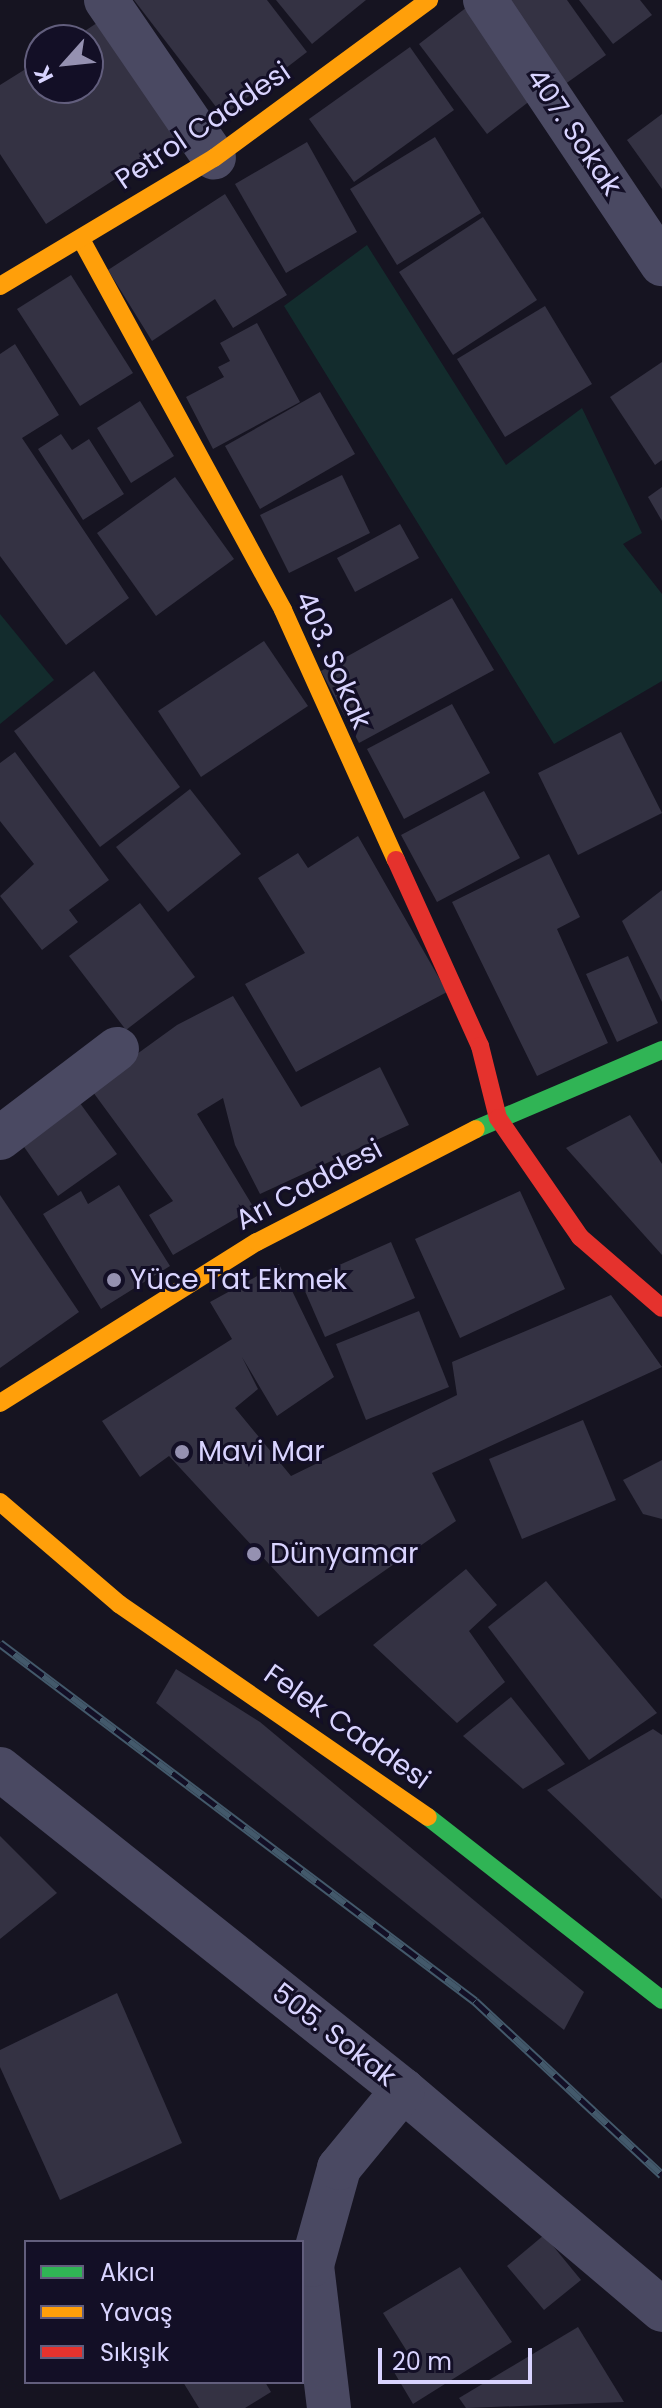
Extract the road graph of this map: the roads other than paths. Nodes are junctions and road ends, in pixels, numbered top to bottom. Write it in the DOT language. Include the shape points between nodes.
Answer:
graph roads {
  1 [pos="106,0"];
  2 [pos="429,0"];
  3 [pos="485,0"];
  4 [pos="214,158"];
  5 [pos="82,241"];
  6 [pos="662,264"];
  7 [pos="0,286"];
  8 [pos="117,1049"];
  9 [pos="662,1050"];
  10 [pos="498,1118"];
  11 [pos="0,1138"];
  12 [pos="662,1308"];
  13 [pos="0,1403"];
  14 [pos="0,1502"];
  15 [pos="0,1769"];
  16 [pos="662,2000"];
  17 [pos="403,2090"];
  18 [pos="662,2310"];
  19 [pos="324,2393"];
  1 -- 4 [label="street"];
  2 -- 4 [label="street, Petrol Caddesi"];
  3 -- 6 [label="street, 407. Sokak"];
  4 -- 5 [label="street, Petrol Caddesi"];
  5 -- 7 [label="street, Petrol Caddesi"];
  5 -- 10 [label="street, 403. Sokak" via="283,610 480,1046"];
  8 -- 11 [label="street"];
  9 -- 10 [label="street, Arı Caddesi"];
  10 -- 12 [label="street" via="580,1237"];
  10 -- 13 [label="street, Arı Caddesi" via="257,1242"];
  14 -- 16 [label="street, Felek Caddesi" via="119,1604 411,1804"];
  15 -- 17 [label="street, 505. Sokak"];
  17 -- 18 [label="street, 505. Sokak"];
  17 -- 19 [label="street" via="339,2168 312,2265"];
}
